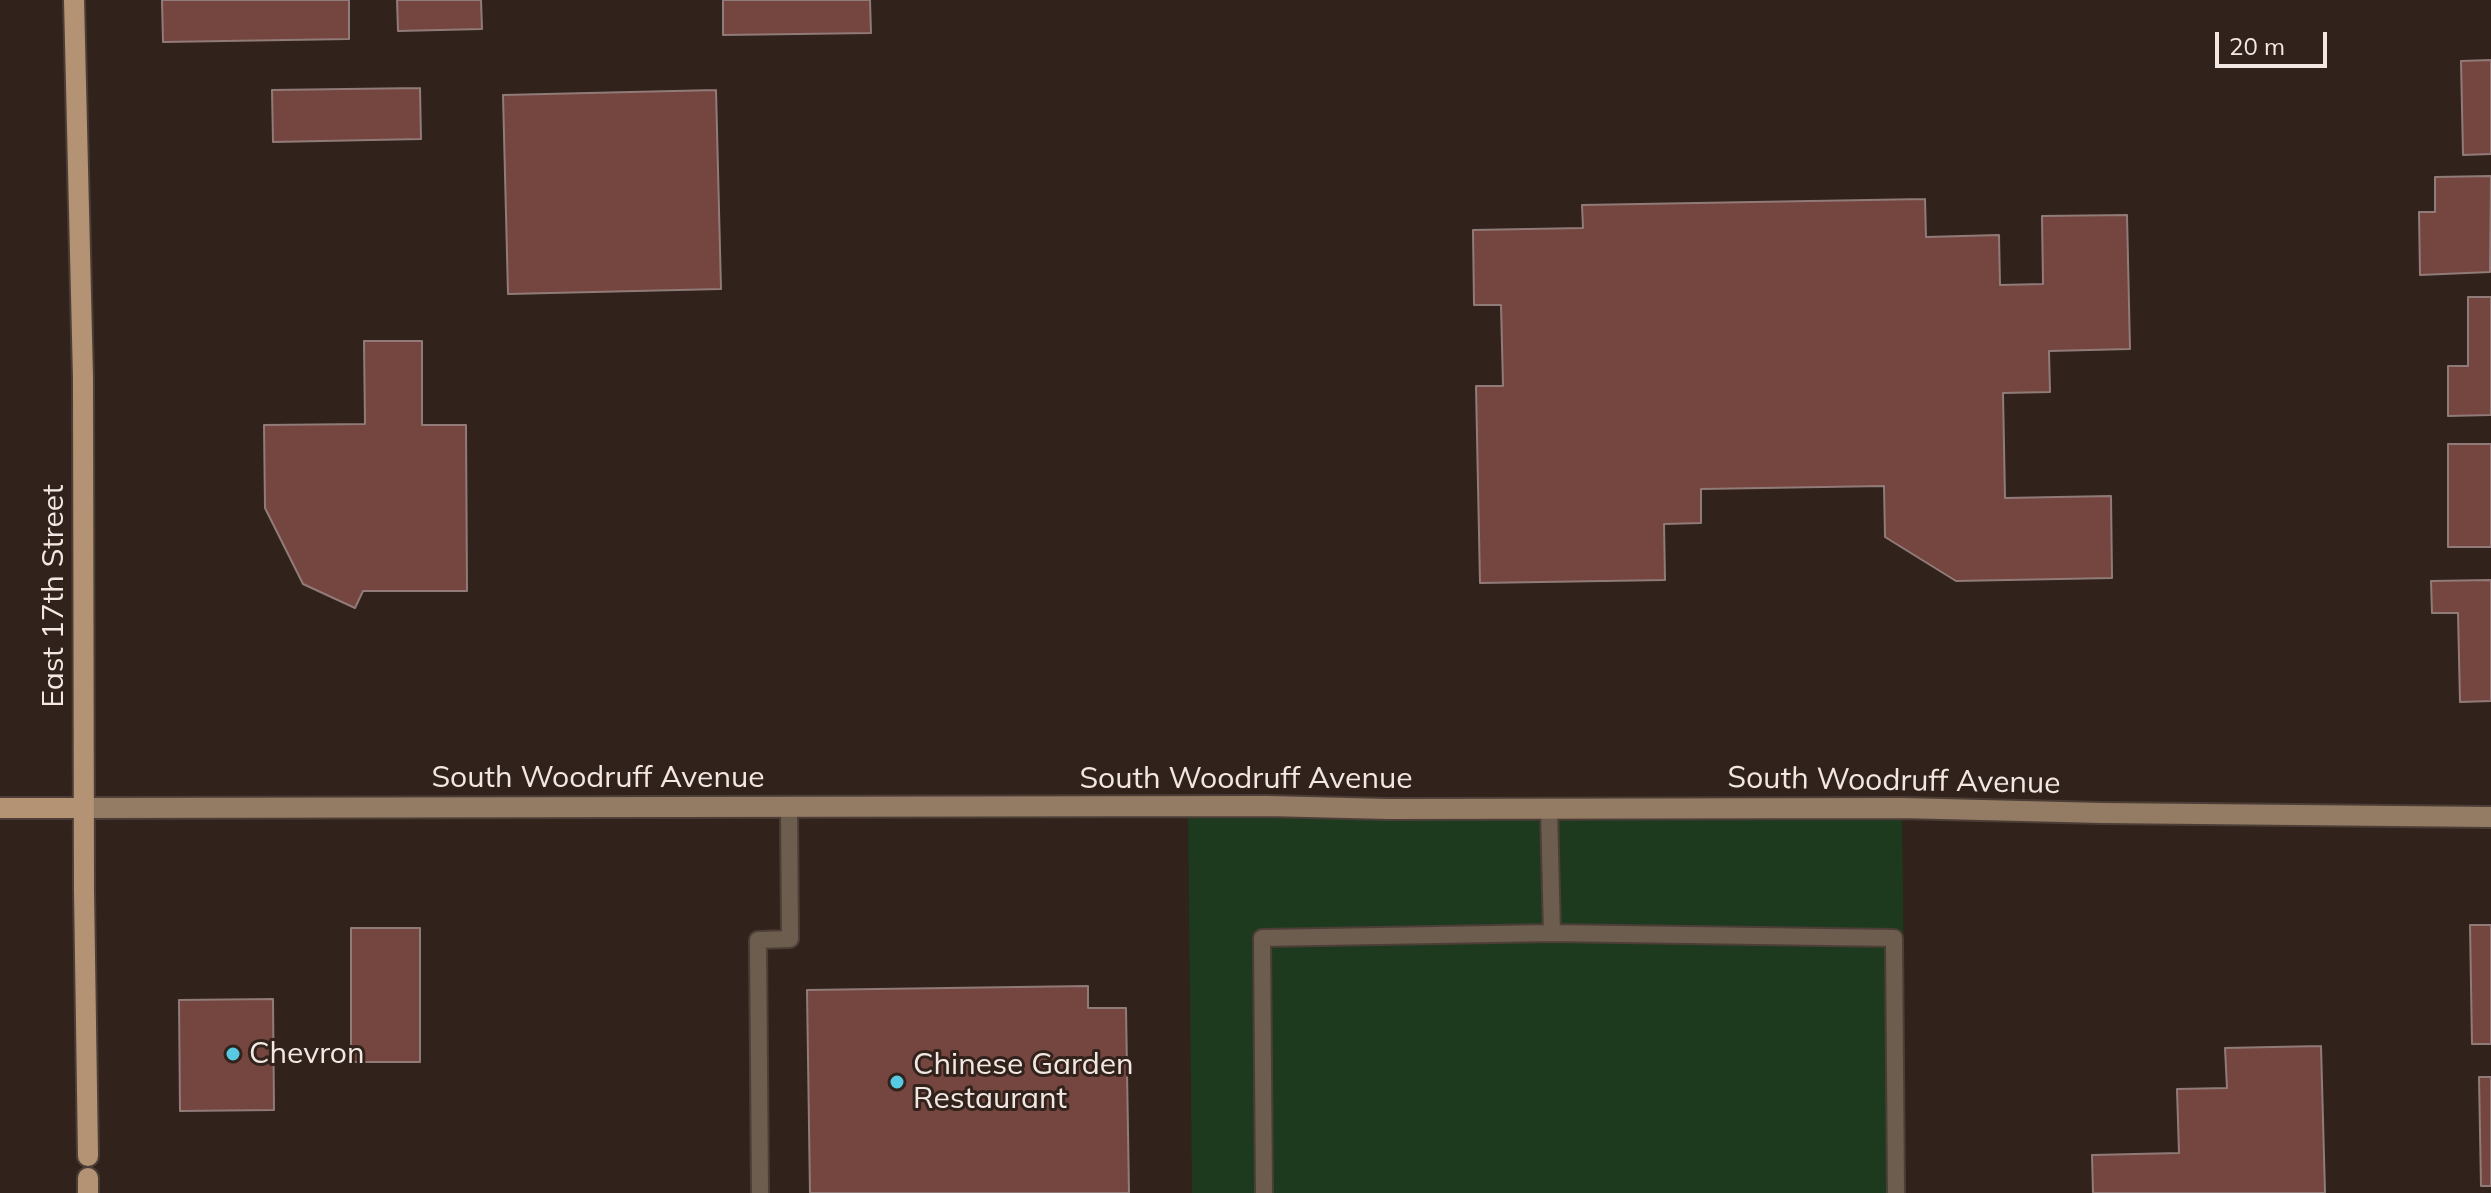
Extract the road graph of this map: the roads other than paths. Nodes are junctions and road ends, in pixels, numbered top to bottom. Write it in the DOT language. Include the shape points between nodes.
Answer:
graph roads {
  1 [pos="74,0"];
  2 [pos="0,808"];
  3 [pos="83,808"];
  4 [pos="789,808"];
  5 [pos="1549,809"];
  6 [pos="2491,817"];
  7 [pos="1552,933"];
  8 [pos="88,1185"];
  9 [pos="760,1193"];
  10 [pos="1264,1193"];
  11 [pos="1896,1193"];
  1 -- 3 [label="main road, East 17th Street" via="83,378"];
  2 -- 3 [label="main road, South Woodruff Avenue"];
  3 -- 4 [label="main road, South Woodruff Avenue"];
  3 -- 8 [label="main road, East 17th Street"];
  4 -- 5 [label="main road, South Woodruff Avenue"];
  4 -- 9 [label="lane" via="790,939 758,940"];
  5 -- 6 [label="main road, South Woodruff Avenue"];
  5 -- 7 [label="lane"];
  7 -- 10 [label="lane" via="1262,938"];
  7 -- 11 [label="lane" via="1894,938"];
}
